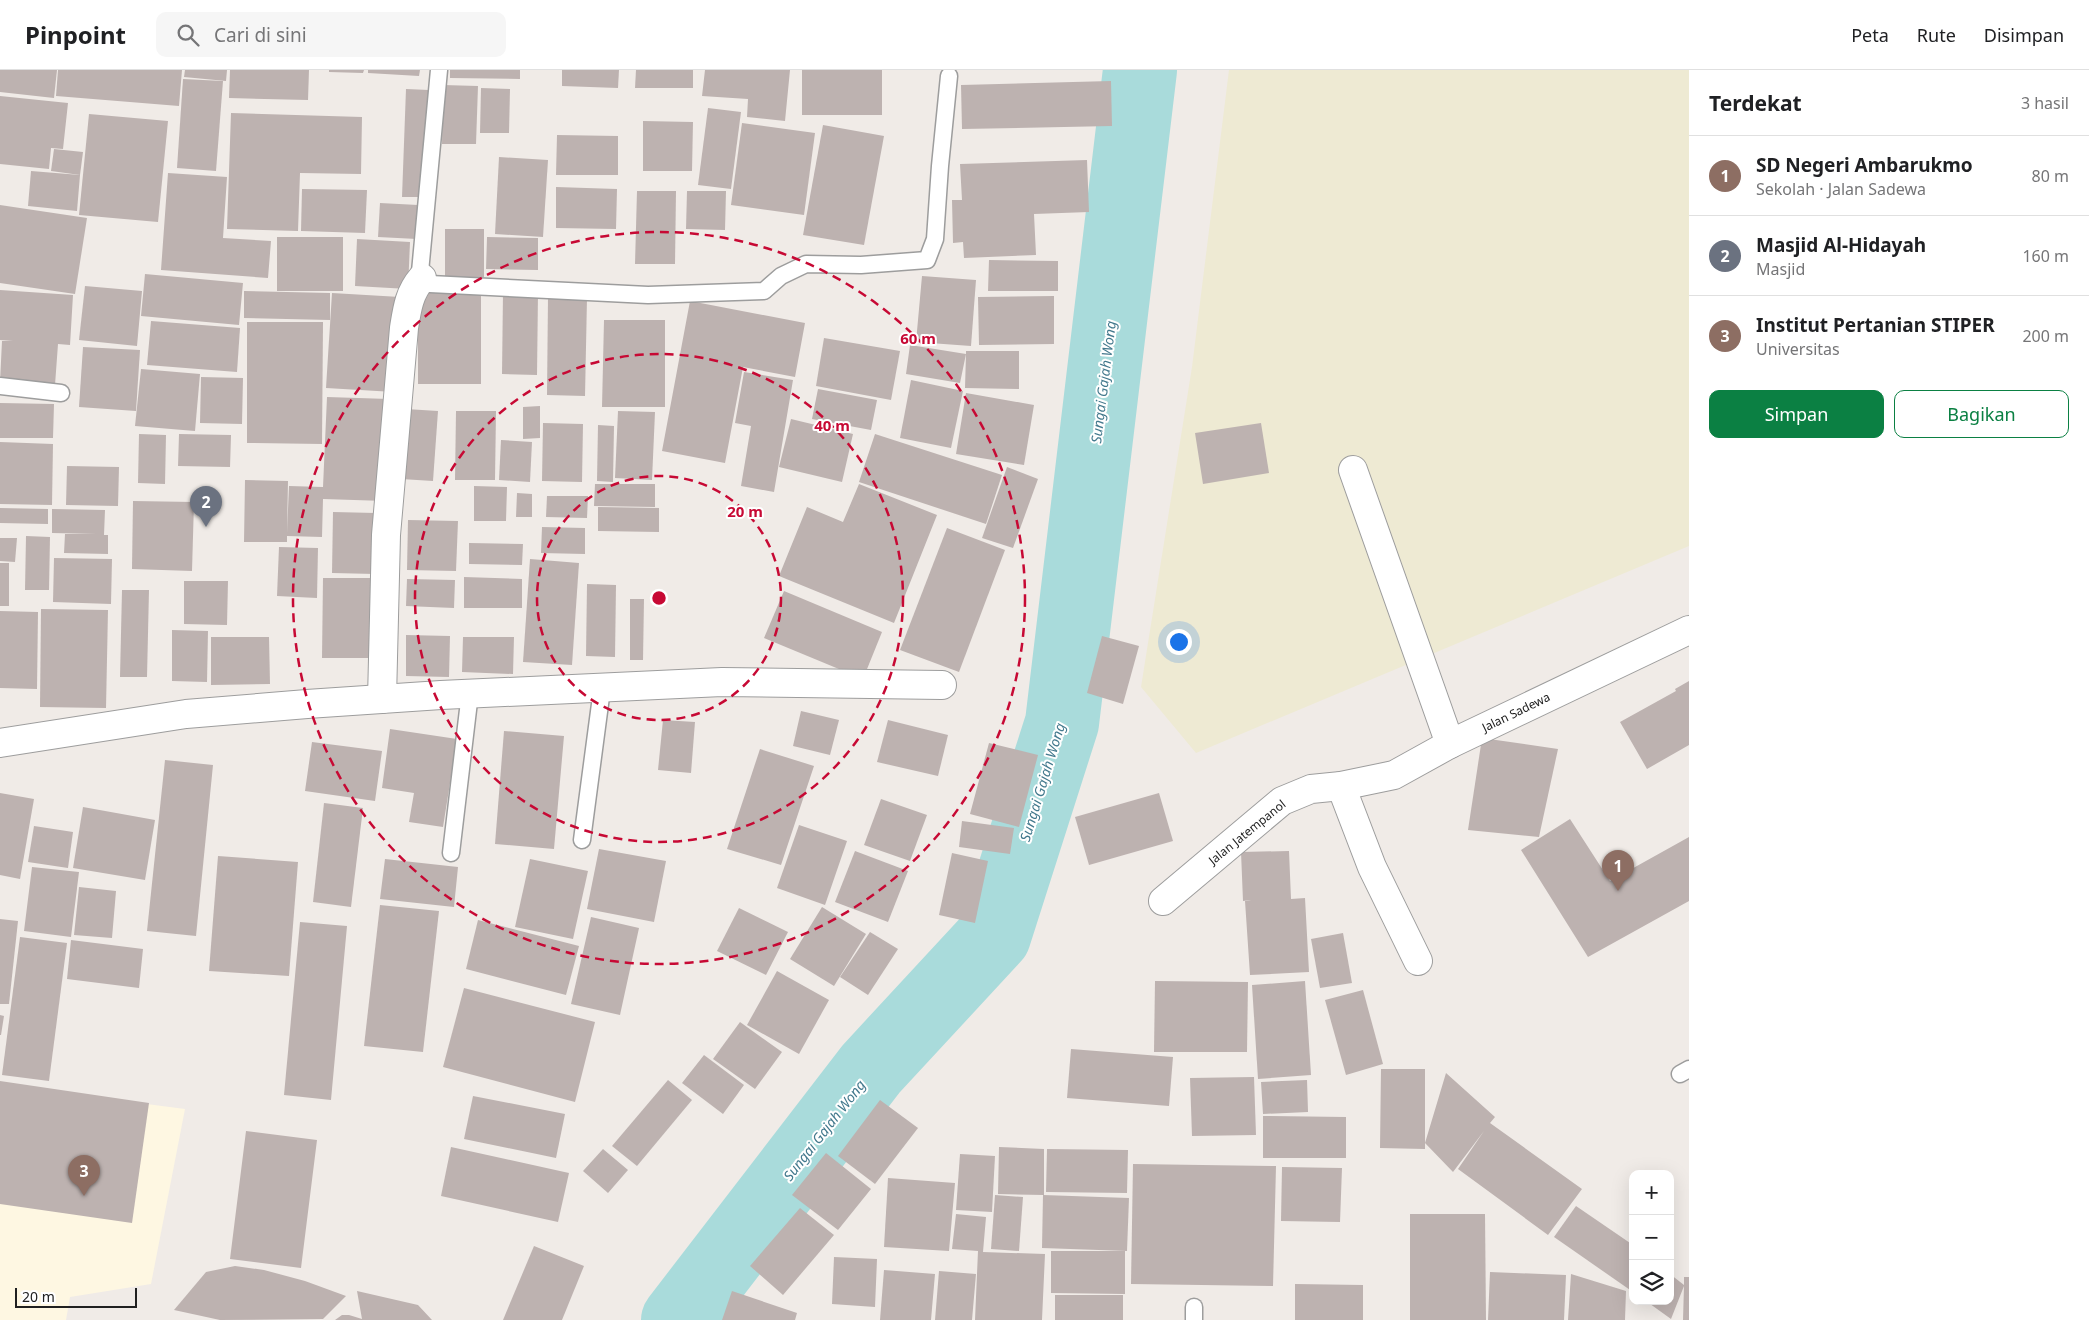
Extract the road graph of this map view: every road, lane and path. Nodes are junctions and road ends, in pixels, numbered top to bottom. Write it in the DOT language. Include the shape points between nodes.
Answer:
graph roads {
  1 [pos="439,70"];
  2 [pos="950,76"];
  3 [pos="422,278"];
  4 [pos="0,386"];
  5 [pos="60,393"];
  6 [pos="1353,470"];
  7 [pos="1689,630"];
  8 [pos="942,685"];
  9 [pos="602,689"];
  10 [pos="470,693"];
  11 [pos="382,699"];
  12 [pos="0,743"];
  13 [pos="1450,744"];
  14 [pos="1341,786"];
  15 [pos="582,840"];
  16 [pos="451,853"];
  17 [pos="1164,900"];
  18 [pos="1418,961"];
  1 -- 3 [label="lane"];
  2 -- 3 [label="lane" via="935,239 927,260 861,265 806,264 780,276 764,291 648,295 430,284"];
  3 -- 11 [label="street" via="409,299 404,328 386,535"];
  4 -- 5 [label="lane"];
  6 -- 13 [label="street"];
  7 -- 13 [label="street, Jalan Sadewa"];
  8 -- 9 [label="street" via="722,682"];
  9 -- 10 [label="street"];
  9 -- 15 [label="lane"];
  10 -- 11 [label="street"];
  10 -- 16 [label="lane"];
  11 -- 12 [label="street" via="186,714"];
  13 -- 14 [label="street, Jalan Sadewa" via="1394,775"];
  14 -- 17 [label="street, Jalan Jatempanol" via="1312,788 1282,801"];
  14 -- 18 [label="street" via="1372,868"];
}
